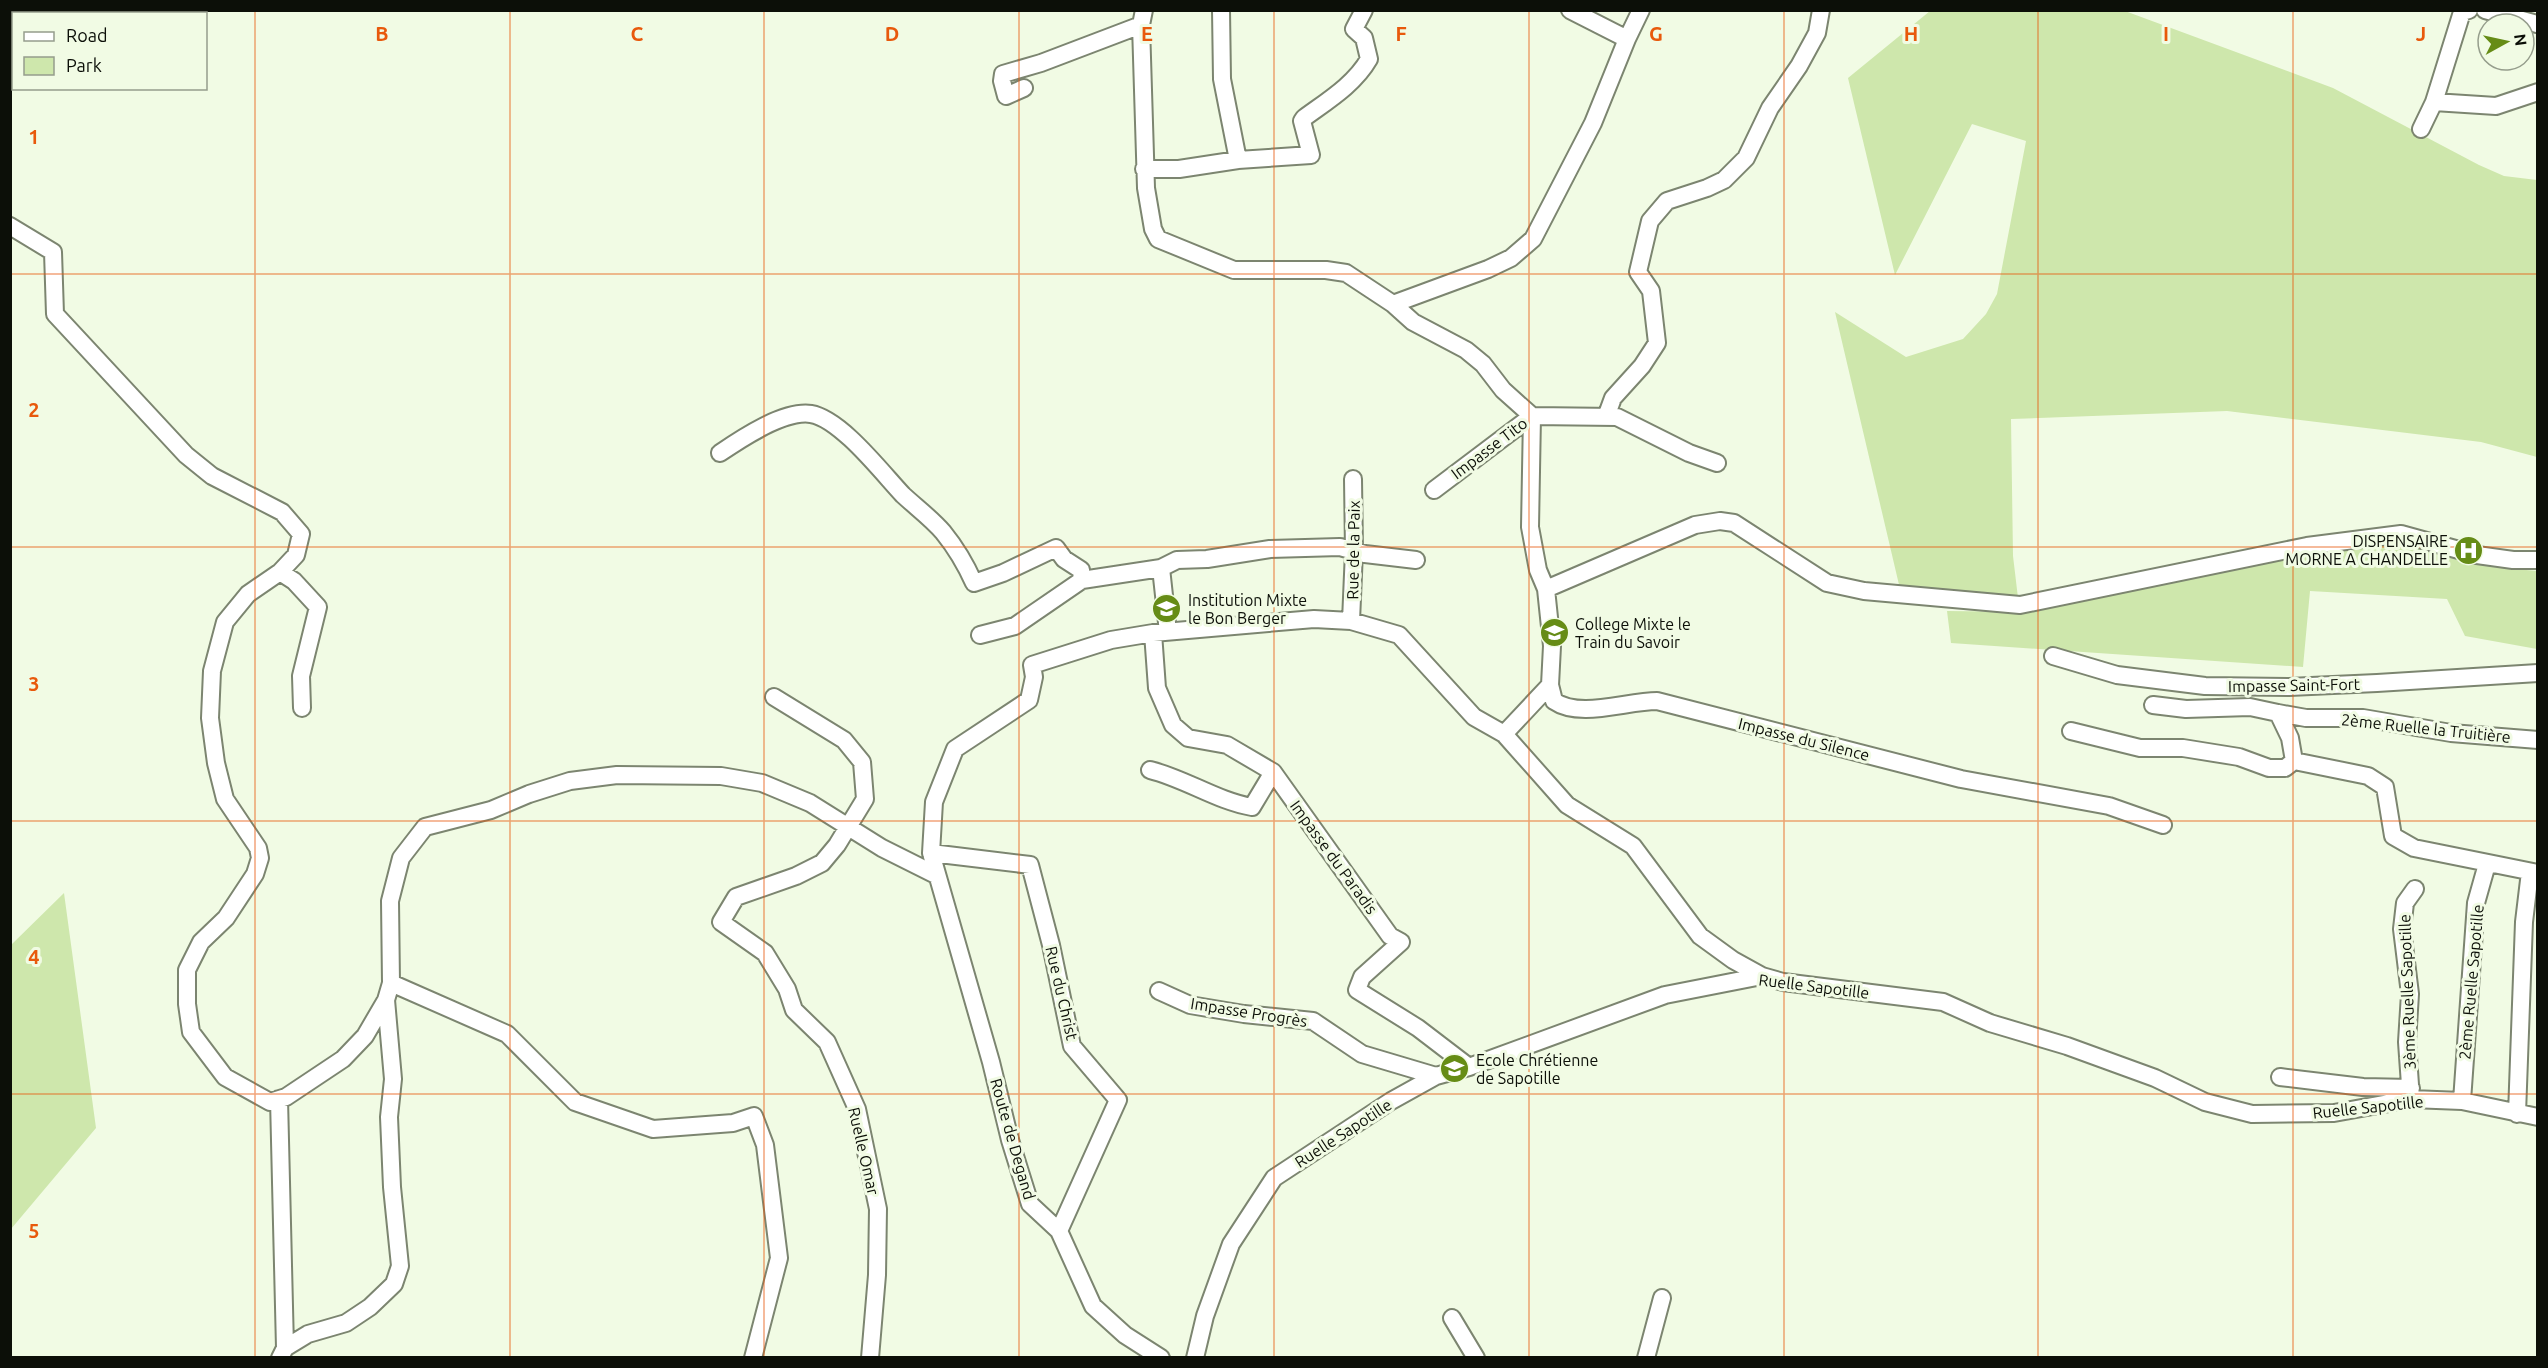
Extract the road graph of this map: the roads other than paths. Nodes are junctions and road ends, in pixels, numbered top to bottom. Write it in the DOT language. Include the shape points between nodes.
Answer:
graph roads {
  1 [pos="1221,10"];
  2 [pos="1364,10"];
  3 [pos="1570,10"];
  4 [pos="1641,10"];
  5 [pos="1821,10"];
  6 [pos="2469,10"];
  7 [pos="2486,10"];
  8 [pos="1143,18"];
  9 [pos="2537,24"];
  10 [pos="1626,39"];
  11 [pos="1024,88"];
  12 [pos="2538,92"];
  13 [pos="2434,102"];
  14 [pos="2421,129"];
  15 [pos="1238,160"];
  16 [pos="1144,170"];
  17 [pos="10,226"];
  18 [pos="1393,304"];
  19 [pos="1532,416"];
  20 [pos="1606,417"];
  21 [pos="720,453"];
  22 [pos="1717,463"];
  23 [pos="1353,479"];
  24 [pos="1434,490"];
  25 [pos="1354,551"];
  26 [pos="1416,560"];
  27 [pos="2538,560"];
  28 [pos="1161,568"];
  29 [pos="280,572"];
  30 [pos="1082,580"];
  31 [pos="1546,590"];
  32 [pos="1351,621"];
  33 [pos="1160,632"];
  34 [pos="980,634"];
  35 [pos="2053,656"];
  36 [pos="2538,673"];
  37 [pos="1550,685"];
  38 [pos="774,697"];
  39 [pos="2153,705"];
  40 [pos="302,708"];
  41 [pos="2278,713"];
  42 [pos="2071,731"];
  43 [pos="1504,734"];
  44 [pos="2538,740"];
  45 [pos="2294,761"];
  46 [pos="1150,770"];
  47 [pos="1273,772"];
  48 [pos="2163,825"];
  49 [pos="849,827"];
  50 [pos="931,853"];
  51 [pos="2487,864"];
  52 [pos="2534,872"];
  53 [pos="936,875"];
  54 [pos="2415,889"];
  55 [pos="1762,976"];
  56 [pos="391,983"];
  57 [pos="1159,991"];
  58 [pos="386,1000"];
  59 [pos="1469,1067"];
  60 [pos="1436,1076"];
  61 [pos="2280,1077"];
  62 [pos="2411,1093"];
  63 [pos="279,1099"];
  64 [pos="2462,1101"];
  65 [pos="2517,1114"];
  66 [pos="2538,1117"];
  67 [pos="1059,1231"];
  68 [pos="1662,1298"];
  69 [pos="1452,1318"];
  70 [pos="283,1353"];
  71 [pos="753,1358"];
  72 [pos="870,1358"];
  73 [pos="1161,1358"];
  74 [pos="1195,1358"];
  75 [pos="1476,1358"];
  76 [pos="1646,1358"];
  1 -- 15 [label="street" via="1222,79"];
  2 -- 15 [label="street" via="1354,28 1364,38 1369,59 1338,94 1302,121 1311,155"];
  3 -- 10 [label="street"];
  4 -- 10 [label="street"];
  5 -- 20 [label="street" via="1817,33 1770,108 1746,158 1724,180 1667,201 1650,221 1638,272 1651,291 1657,343 1612,398"];
  6 -- 13 [label="street" via="2462,12"];
  7 -- 9 [label="street"];
  8 -- 11 [label="street" via="1041,63 1003,74 1006,96"];
  8 -- 16 [label="street"];
  10 -- 18 [label="street" via="1593,123 1533,239 1511,258"];
  12 -- 13 [label="street" via="2496,106"];
  13 -- 14 [label="street"];
  15 -- 16 [label="street"];
  16 -- 18 [label="street" via="1153,229 1166,244 1234,270 1337,270"];
  17 -- 29 [label="street" via="53,252 55,314 147,414 212,476 282,512 301,534 296,555"];
  18 -- 19 [label="street" via="1413,322 1466,350"];
  19 -- 20 [label="street, Impasse Tito"];
  19 -- 24 [label="street, Impasse Tito"];
  19 -- 31 [label="street" via="1530,527"];
  20 -- 22 [label="street, Impasse Tito" via="1617,417"];
  21 -- 30 [label="street" via="771,423 812,414 829,422 873,459 943,532 975,583 1056,548 1081,570"];
  23 -- 25 [label="street, Rue de la Paix"];
  25 -- 26 [label="street"];
  25 -- 28 [label="street" via="1340,547 1270,549 1177,560"];
  25 -- 32 [label="street, Rue de la Paix"];
  27 -- 31 [label="street" via="2477,555 2401,534 2307,546 2020,604 1863,591 1827,583 1734,523 1720,521 1695,525"];
  28 -- 30 [label="street"];
  28 -- 33 [label="street, Impasse du Paradis"];
  29 -- 40 [label="street" via="318,607 301,676"];
  29 -- 63 [label="street" via="248,594 225,622 212,671 210,718 225,799 258,848 260,858 255,874 226,918 201,942 187,970 191,1032 225,1077 270,1102"];
  30 -- 34 [label="street" via="1015,626"];
  31 -- 37 [label="street" via="1552,646"];
  32 -- 33 [label="street" via="1314,619"];
  32 -- 43 [label="street" via="1399,635 1474,717"];
  33 -- 47 [label="street, Impasse du Paradis" via="1157,688 1173,725 1188,738 1227,745"];
  33 -- 50 [label="street, Route de Degand" via="1111,640 1032,665 1034,677 1029,700 955,749 934,802"];
  35 -- 36 [label="street, Impasse Saint-Fort" via="2117,675 2205,686 2377,683"];
  37 -- 43 [label="street"];
  37 -- 48 [label="street, Impasse du Silence" via="1554,701 1564,708 1580,710 1657,701 1961,779 2109,806"];
  38 -- 49 [label="street" via="844,740 862,762 865,799"];
  39 -- 41 [label="street, 2ème Ruelle la Truitière" via="2186,709 2250,707"];
  41 -- 44 [label="street, 2ème Ruelle la Truitière" via="2306,718 2363,718 2451,733"];
  41 -- 45 [label="street" via="2290,738"];
  42 -- 45 [label="street" via="2140,748 2183,748 2239,757 2269,768 2285,768"];
  43 -- 55 [label="street" via="1567,805 1633,846 1700,936"];
  45 -- 51 [label="street" via="2368,776 2385,786 2393,836 2414,848"];
  46 -- 47 [label="street" via="1234,804 1252,807"];
  47 -- 59 [label="street, Impasse du Paradis" via="1390,936 1401,942 1362,977 1357,990 1418,1028"];
  49 -- 53 [label="street"];
  49 -- 56 [label="street" via="810,802 762,783 720,776 617,775 570,781 491,810 424,827 401,858 390,901"];
  49 -- 72 [label="street, Ruelle Omar" via="822,863 736,897 721,922 765,953 787,988 794,1010 827,1042 857,1109 878,1209"];
  50 -- 53 [label="street, Route de Degand"];
  50 -- 67 [label="street, Rue du Christ" via="1030,865 1072,1046 1118,1100"];
  51 -- 52 [label="street"];
  51 -- 64 [label="street, 2ème Ruelle Sapotille" via="2476,903"];
  52 -- 65 [label="street" via="2524,922"];
  53 -- 67 [label="street, Route de Degand" via="1030,1204"];
  54 -- 62 [label="street, 3ème Ruelle Sapotille" via="2405,903 2402,929 2410,994 2407,1042"];
  55 -- 59 [label="street, Ruelle Sapotille" via="1665,995"];
  55 -- 62 [label="street, Ruelle Sapotille" via="1943,1002 1990,1023 2155,1078 2205,1102 2252,1114 2334,1113"];
  56 -- 58 [label="street"];
  56 -- 71 [label="street" via="507,1034 575,1102 653,1129 733,1123 754,1116 765,1145 779,1258"];
  57 -- 60 [label="street, Impasse Progrès" via="1190,1005 1312,1021 1362,1054"];
  58 -- 63 [label="street" via="365,1036 343,1059"];
  58 -- 70 [label="street" via="393,1078 389,1117 392,1187 400,1266 394,1284 370,1307 346,1323 308,1335"];
  59 -- 60 [label="street, Ruelle Sapotille"];
  60 -- 74 [label="street, Ruelle Sapotille" via="1274,1178 1231,1244 1205,1316"];
  61 -- 62 [label="street"];
  62 -- 64 [label="street, Ruelle Sapotille"];
  63 -- 70 [label="street"];
  64 -- 65 [label="street, Ruelle Sapotille"];
  65 -- 66 [label="street, Ruelle Sapotille"];
  67 -- 73 [label="street, Route de Degand" via="1093,1306 1125,1335"];
  68 -- 76 [label="street"];
  69 -- 75 [label="street"];
}
